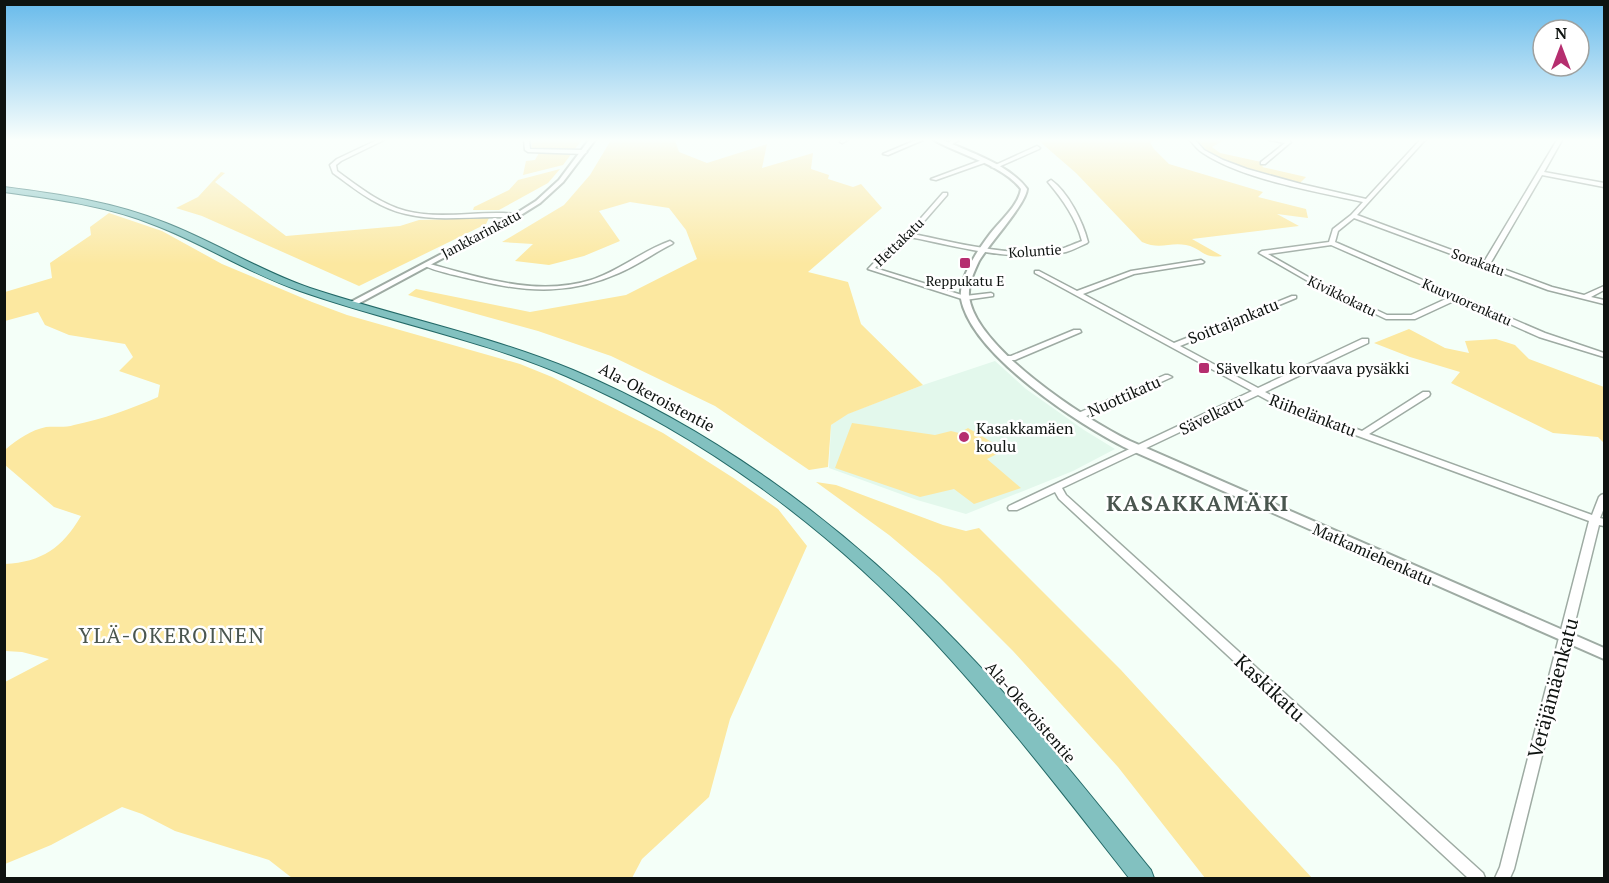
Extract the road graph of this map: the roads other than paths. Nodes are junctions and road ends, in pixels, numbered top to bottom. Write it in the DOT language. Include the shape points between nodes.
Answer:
graph roads {
  1 [pos="349,181"];
  2 [pos="561,181"];
  3 [pos="1018,181"];
  4 [pos="1288,181"];
  5 [pos="1385,181"];
  6 [pos="1536,181"];
  7 [pos="1586,181"];
  8 [pos="1050,182"];
  9 [pos="1605,185"];
  10 [pos="4,189"];
  11 [pos="945,195"];
  12 [pos="1367,201"];
  13 [pos="517,216"];
  14 [pos="1353,216"];
  15 [pos="909,235"];
  16 [pos="670,243"];
  17 [pos="1332,243"];
  18 [pos="985,250"];
  19 [pos="1201,262"];
  20 [pos="426,265"];
  21 [pos="1486,265"];
  22 [pos="1037,272"];
  23 [pos="1605,288"];
  24 [pos="1076,294"];
  25 [pos="991,295"];
  26 [pos="1294,297"];
  27 [pos="1456,297"];
  28 [pos="1585,297"];
  29 [pos="965,298"];
  30 [pos="1605,302"];
  31 [pos="351,304"];
  32 [pos="1077,332"];
  33 [pos="1365,340"];
  34 [pos="1173,346"];
  35 [pos="1605,355"];
  36 [pos="1004,358"];
  37 [pos="1168,377"];
  38 [pos="1257,392"];
  39 [pos="1426,394"];
  40 [pos="1079,416"];
  41 [pos="1364,434"];
  42 [pos="1139,450"];
  43 [pos="1060,493"];
  44 [pos="1605,497"];
  45 [pos="1013,508"];
  46 [pos="1600,521"];
  47 [pos="1566,637"];
  48 [pos="1605,654"];
  49 [pos="1143,879"];
  50 [pos="1478,879"];
  51 [pos="1502,879"];
  1 -- 13 [label="street" via="408,213"];
  2 -- 13 [label="street, Jankkarinkatu"];
  3 -- 18 [label="street" via="1024,193"];
  4 -- 12 [label="street"];
  5 -- 12 [label="street"];
  6 -- 21 [label="street"];
  7 -- 9 [label="street"];
  8 -- 18 [label="street, Koluntie" via="1061,194 1085,242 1036,253"];
  10 -- 31 [label="main road, Ala-Okeroistentie" via="77,200 136,215 272,277"];
  11 -- 15 [label="street, Hettakatu"];
  12 -- 14 [label="street"];
  13 -- 20 [label="street, Jankkarinkatu"];
  14 -- 17 [label="street" via="1335,230"];
  14 -- 21 [label="street, Sorakatu"];
  15 -- 18 [label="street"];
  15 -- 29 [label="street, Hettakatu" via="871,269"];
  16 -- 20 [label="street" via="598,279 550,289 512,287"];
  17 -- 27 [label="street, Kuuvuorenkatu"];
  17 -- 27 [label="street, Kivikkokatu" via="1262,253 1321,287 1386,317 1412,317"];
  18 -- 29 [label="street" via="966,279"];
  19 -- 24 [label="street" via="1133,272"];
  20 -- 31 [label="street, Jankkarinkatu"];
  21 -- 28 [label="street, Sorakatu" via="1550,289"];
  22 -- 24 [label="street, Riihelänkatu"];
  23 -- 28 [label="street"];
  24 -- 34 [label="street, Riihelänkatu"];
  25 -- 29 [label="street"];
  26 -- 34 [label="street, Soittajankatu"];
  27 -- 35 [label="street, Kuuvuorenkatu" via="1542,335"];
  28 -- 30 [label="street, Sorakatu"];
  29 -- 36 [label="street, Matkamiehenkatu" via="972,316"];
  31 -- 49 [label="main road, Ala-Okeroistentie" via="488,343 573,374 678,426 770,488 867,567 976,674 1057,768"];
  32 -- 36 [label="street"];
  33 -- 38 [label="street, Sävelkatu"];
  34 -- 38 [label="street, Riihelänkatu"];
  36 -- 40 [label="street, Matkamiehenkatu"];
  37 -- 40 [label="street, Nuottikatu"];
  38 -- 41 [label="street, Riihelänkatu"];
  38 -- 42 [label="street, Sävelkatu"];
  39 -- 41 [label="street"];
  40 -- 42 [label="street, Matkamiehenkatu"];
  41 -- 46 [label="street, Riihelänkatu"];
  42 -- 43 [label="street, Sävelkatu" via="1063,483"];
  42 -- 47 [label="street, Matkamiehenkatu"];
  43 -- 45 [label="street, Sävelkatu"];
  43 -- 50 [label="street, Kaskikatu"];
  44 -- 46 [label="street, Veräjämäenkatu"];
  46 -- 47 [label="street, Veräjämäenkatu"];
  47 -- 48 [label="street, Matkamiehenkatu"];
  47 -- 51 [label="street, Veräjämäenkatu"];
}
